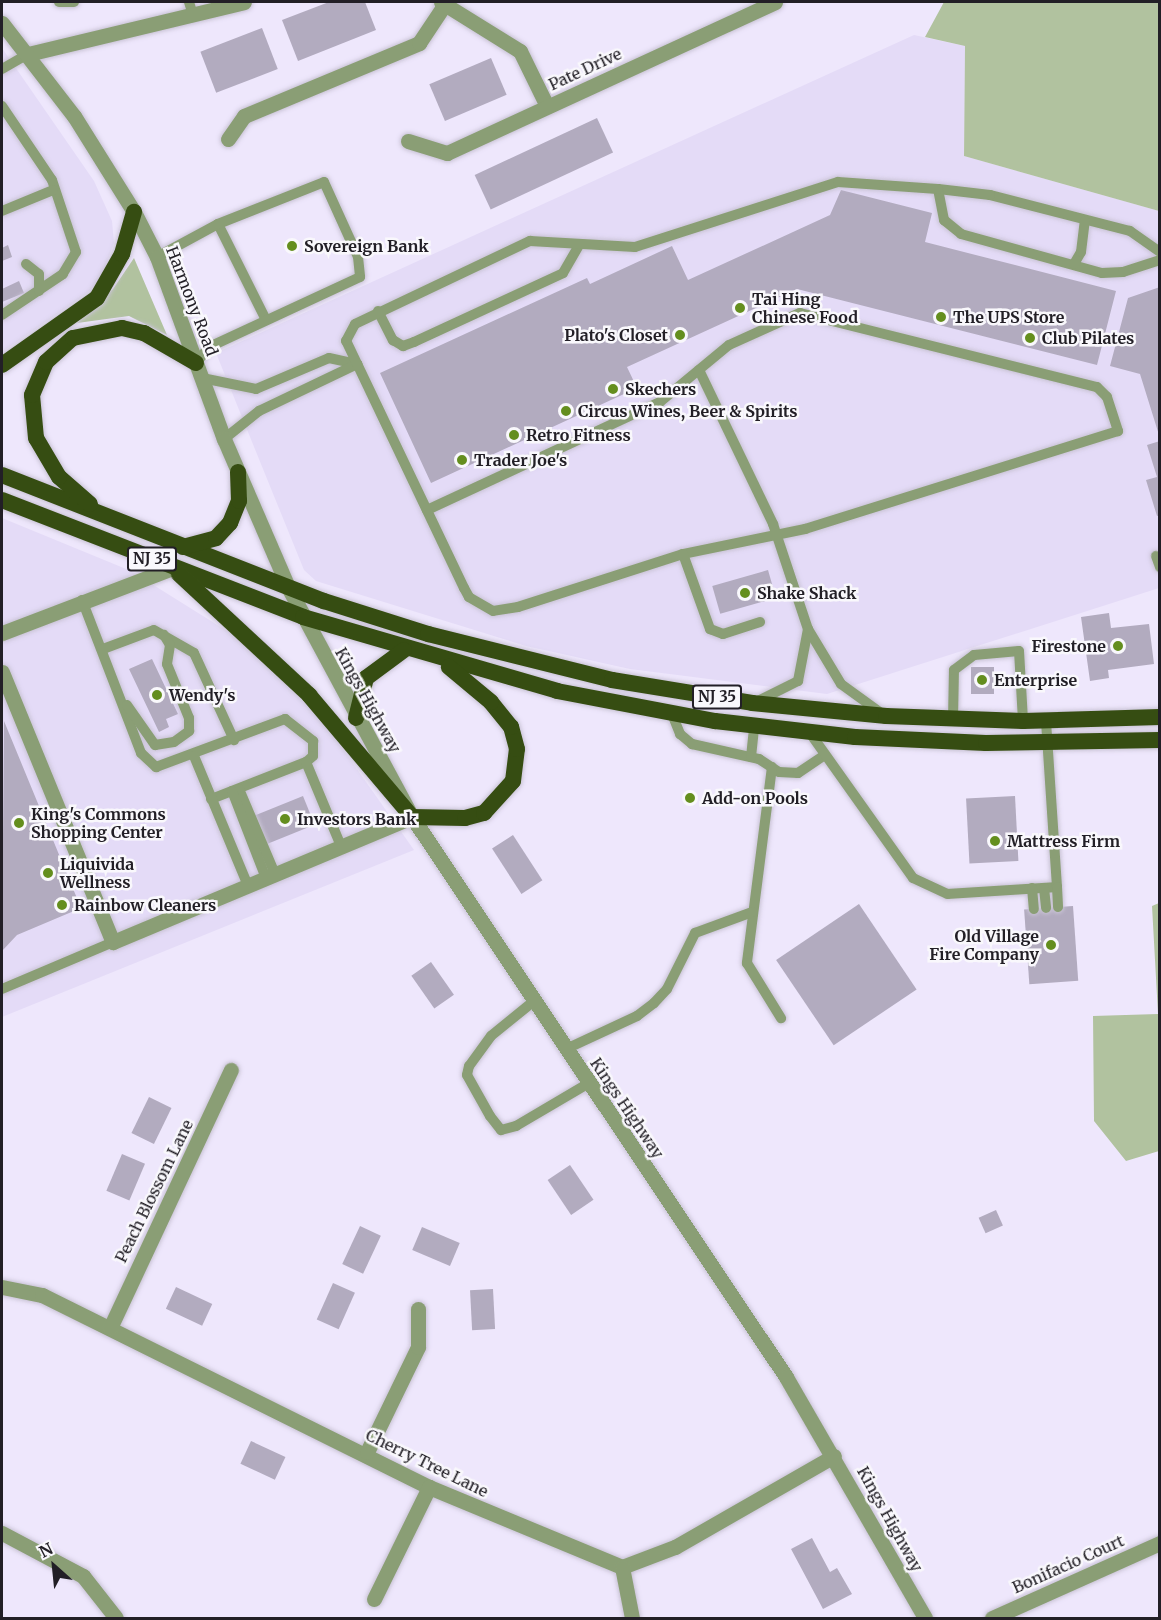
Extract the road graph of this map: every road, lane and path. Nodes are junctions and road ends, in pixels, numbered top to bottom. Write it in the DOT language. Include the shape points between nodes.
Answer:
graph roads {
  1 [pos="58,2"];
  2 [pos="74,2"];
  3 [pos="244,2"];
  4 [pos="775,2"];
  5 [pos="443,3"];
  6 [pos="191,8"];
  7 [pos="2,23"];
  8 [pos="28,54"];
  9 [pos="2,69"];
  10 [pos="2,106"];
  11 [pos="547,106"];
  12 [pos="228,139"];
  13 [pos="408,141"];
  14 [pos="938,189"];
  15 [pos="53,190"];
  16 [pos="2,211"];
  17 [pos="134,212"];
  18 [pos="1085,221"];
  19 [pos="218,224"];
  20 [pos="579,245"];
  21 [pos="1160,252"];
  22 [pos="157,257"];
  23 [pos="1160,260"];
  24 [pos="26,264"];
  25 [pos="1074,264"];
  26 [pos="39,291"];
  27 [pos="378,311"];
  28 [pos="2,314"];
  29 [pos="266,320"];
  30 [pos="357,364"];
  31 [pos="2,365"];
  32 [pos="699,369"];
  33 [pos="199,371"];
  34 [pos="224,439"];
  35 [pos="238,472"];
  36 [pos="2,476"];
  37 [pos="2,500"];
  38 [pos="427,510"];
  39 [pos="105,516"];
  40 [pos="778,537"];
  41 [pos="183,547"];
  42 [pos="683,554"];
  43 [pos="172,567"];
  44 [pos="288,587"];
  45 [pos="82,600"];
  46 [pos="303,617"];
  47 [pos="760,622"];
  48 [pos="808,628"];
  49 [pos="160,630"];
  50 [pos="2,633"];
  51 [pos="103,649"];
  52 [pos="404,650"];
  53 [pos="443,662"];
  54 [pos="2,672"];
  55 [pos="7,702"];
  56 [pos="752,703"];
  57 [pos="126,704"];
  58 [pos="672,714"];
  59 [pos="886,716"];
  60 [pos="1160,717"];
  61 [pos="356,718"];
  62 [pos="953,720"];
  63 [pos="1046,721"];
  64 [pos="1023,722"];
  65 [pos="754,726"];
  66 [pos="810,733"];
  67 [pos="234,740"];
  68 [pos="1160,740"];
  69 [pos="1047,743"];
  70 [pos="825,755"];
  71 [pos="194,756"];
  72 [pos="751,758"];
  73 [pos="306,762"];
  74 [pos="772,767"];
  75 [pos="236,790"];
  76 [pos="211,799"];
  77 [pos="412,817"];
  78 [pos="342,846"];
  79 [pos="271,876"];
  80 [pos="248,886"];
  81 [pos="1057,887"];
  82 [pos="1032,888"];
  83 [pos="1044,888"];
  84 [pos="1058,907"];
  85 [pos="1046,908"];
  86 [pos="1034,909"];
  87 [pos="752,912"];
  88 [pos="113,942"];
  89 [pos="2,988"];
  90 [pos="534,1001"];
  91 [pos="781,1018"];
  92 [pos="566,1049"];
  93 [pos="231,1070"];
  94 [pos="589,1083"];
  95 [pos="2,1287"];
  96 [pos="418,1309"];
  97 [pos="110,1328"];
  98 [pos="367,1452"];
  99 [pos="834,1456"];
  100 [pos="429,1486"];
  101 [pos="2,1533"];
  102 [pos="1160,1543"];
  103 [pos="622,1567"];
  104 [pos="374,1599"];
  105 [pos="116,1618"];
  106 [pos="632,1618"];
  107 [pos="925,1618"];
  108 [pos="992,1618"];
  1 -- 2 [label="lane"];
  3 -- 6 [label="street"];
  4 -- 11 [label="street, Pate Drive"];
  5 -- 11 [label="street" via="520,51"];
  5 -- 12 [label="street" via="419,43 244,116"];
  6 -- 8 [label="street"];
  7 -- 8 [label="street, Harmony Road"];
  8 -- 9 [label="lane"];
  8 -- 17 [label="street, Harmony Road"];
  10 -- 15 [label="lane"];
  11 -- 13 [label="street, Pate Drive" via="447,153"];
  14 -- 18 [label="lane" via="990,195"];
  14 -- 20 [label="lane" via="838,182 635,248"];
  14 -- 25 [label="lane" via="944,220 961,234"];
  15 -- 16 [label="lane"];
  15 -- 26 [label="lane" via="76,252 63,274"];
  17 -- 22 [label="street, Harmony Road"];
  17 -- 31 [label="highway" via="122,254 97,298"];
  18 -- 21 [label="lane" via="1130,231"];
  18 -- 25 [label="lane" via="1082,252"];
  19 -- 22 [label="lane"];
  19 -- 29 [label="lane"];
  19 -- 29 [label="lane" via="324,182 358,257 360,277"];
  20 -- 27 [label="lane" via="530,241"];
  20 -- 27 [label="lane" via="563,273 403,346 393,340"];
  22 -- 33 [label="street, Harmony Road"];
  23 -- 25 [label="lane" via="1123,272"];
  24 -- 26 [label="lane" via="39,274"];
  26 -- 28 [label="lane"];
  27 -- 30 [label="lane" via="346,334"];
  29 -- 33 [label="lane" via="209,347"];
  30 -- 33 [label="lane" via="329,358 256,388"];
  30 -- 34 [label="lane" via="259,411"];
  30 -- 38 [label="lane"];
  32 -- 38 [label="lane" via="660,402"];
  32 -- 40 [label="lane"];
  32 -- 40 [label="lane" via="729,345 800,313 1097,387 1107,397 1118,430"];
  33 -- 34 [label="street, Harmony Road"];
  33 -- 39 [label="highway" via="144,333 122,328 73,338 46,362 32,395 36,438 59,477"];
  34 -- 35 [label="street, Harmony Road"];
  35 -- 41 [label="highway" via="239,501 231,523 216,538"];
  35 -- 44 [label="street, Harmony Road"];
  36 -- 39 [label="highway, NJ 35"];
  37 -- 43 [label="highway, NJ 35"];
  38 -- 42 [label="lane" via="469,597 493,611"];
  39 -- 41 [label="highway, NJ 35"];
  40 -- 42 [label="lane"];
  40 -- 48 [label="lane"];
  41 -- 44 [label="highway, NJ 35"];
  42 -- 47 [label="lane" via="710,629 723,634"];
  43 -- 45 [label="street"];
  43 -- 46 [label="highway, NJ 35"];
  43 -- 77 [label="highway" via="295,681"];
  44 -- 46 [label="street, Harmony Road"];
  44 -- 56 [label="highway, NJ 35" via="428,634 612,680"];
  45 -- 50 [label="street"];
  45 -- 51 [label="lane"];
  46 -- 52 [label="highway, NJ 35"];
  46 -- 61 [label="street, Kings Highway"];
  48 -- 56 [label="lane" via="798,681"];
  48 -- 59 [label="lane" via="841,684"];
  49 -- 51 [label="lane" via="148,630"];
  49 -- 57 [label="lane" via="170,645 167,664 189,718 189,731 174,742 155,745"];
  49 -- 67 [label="lane" via="197,656"];
  51 -- 57 [label="lane"];
  52 -- 53 [label="highway, NJ 35"];
  52 -- 61 [label="highway" via="366,678"];
  53 -- 58 [label="highway, NJ 35"];
  53 -- 77 [label="highway" via="500,711 511,727 517,765 506,794 484,813 465,818"];
  54 -- 55 [label="street"];
  55 -- 88 [label="street"];
  56 -- 59 [label="highway, NJ 35"];
  57 -- 71 [label="lane" via="130,726 147,762 165,767"];
  58 -- 65 [label="highway, NJ 35"];
  58 -- 72 [label="lane" via="680,734 692,744"];
  59 -- 62 [label="highway, NJ 35"];
  60 -- 63 [label="highway, NJ 35"];
  61 -- 77 [label="street, Kings Highway"];
  62 -- 64 [label="highway, NJ 35"];
  62 -- 64 [label="lane" via="954,670 974,655 1019,651"];
  63 -- 64 [label="highway, NJ 35"];
  63 -- 69 [label="lane"];
  65 -- 66 [label="highway, NJ 35"];
  65 -- 72 [label="lane"];
  66 -- 69 [label="highway, NJ 35"];
  66 -- 70 [label="lane"];
  67 -- 71 [label="lane"];
  67 -- 73 [label="lane" via="289,719 313,741 312,756"];
  68 -- 69 [label="highway, NJ 35"];
  69 -- 81 [label="lane"];
  70 -- 74 [label="lane" via="798,774"];
  70 -- 82 [label="lane" via="912,878 948,894"];
  71 -- 76 [label="lane"];
  72 -- 74 [label="lane"];
  73 -- 75 [label="lane"];
  73 -- 78 [label="lane"];
  74 -- 87 [label="lane"];
  75 -- 76 [label="lane"];
  75 -- 79 [label="lane"];
  76 -- 80 [label="lane"];
  77 -- 78 [label="street"];
  77 -- 90 [label="street, Kings Highway"];
  78 -- 79 [label="street"];
  79 -- 80 [label="street"];
  80 -- 88 [label="street"];
  81 -- 83 [label="lane"];
  81 -- 84 [label="lane"];
  82 -- 83 [label="lane"];
  82 -- 86 [label="lane"];
  83 -- 85 [label="lane"];
  87 -- 91 [label="lane" via="747,963"];
  87 -- 92 [label="lane" via="695,933 667,989 654,1002 638,1016"];
  88 -- 89 [label="lane"];
  90 -- 92 [label="street, Kings Highway"];
  90 -- 94 [label="lane" via="491,1036 469,1066 467,1075 490,1116 501,1130 516,1126"];
  92 -- 94 [label="street, Kings Highway"];
  93 -- 97 [label="street, Peach Blossom Lane"];
  94 -- 99 [label="street, Kings Highway"];
  95 -- 97 [label="street, Cherry Tree Lane" via="42,1296"];
  96 -- 98 [label="street" via="418,1347"];
  97 -- 98 [label="street, Cherry Tree Lane"];
  98 -- 100 [label="street, Cherry Tree Lane"];
  99 -- 103 [label="street" via="675,1547"];
  99 -- 107 [label="street, Kings Highway"];
  100 -- 103 [label="street, Cherry Tree Lane"];
  100 -- 104 [label="street"];
  101 -- 105 [label="street" via="83,1576"];
  102 -- 108 [label="street, Bonifacio Court"];
  103 -- 106 [label="street"];
}
